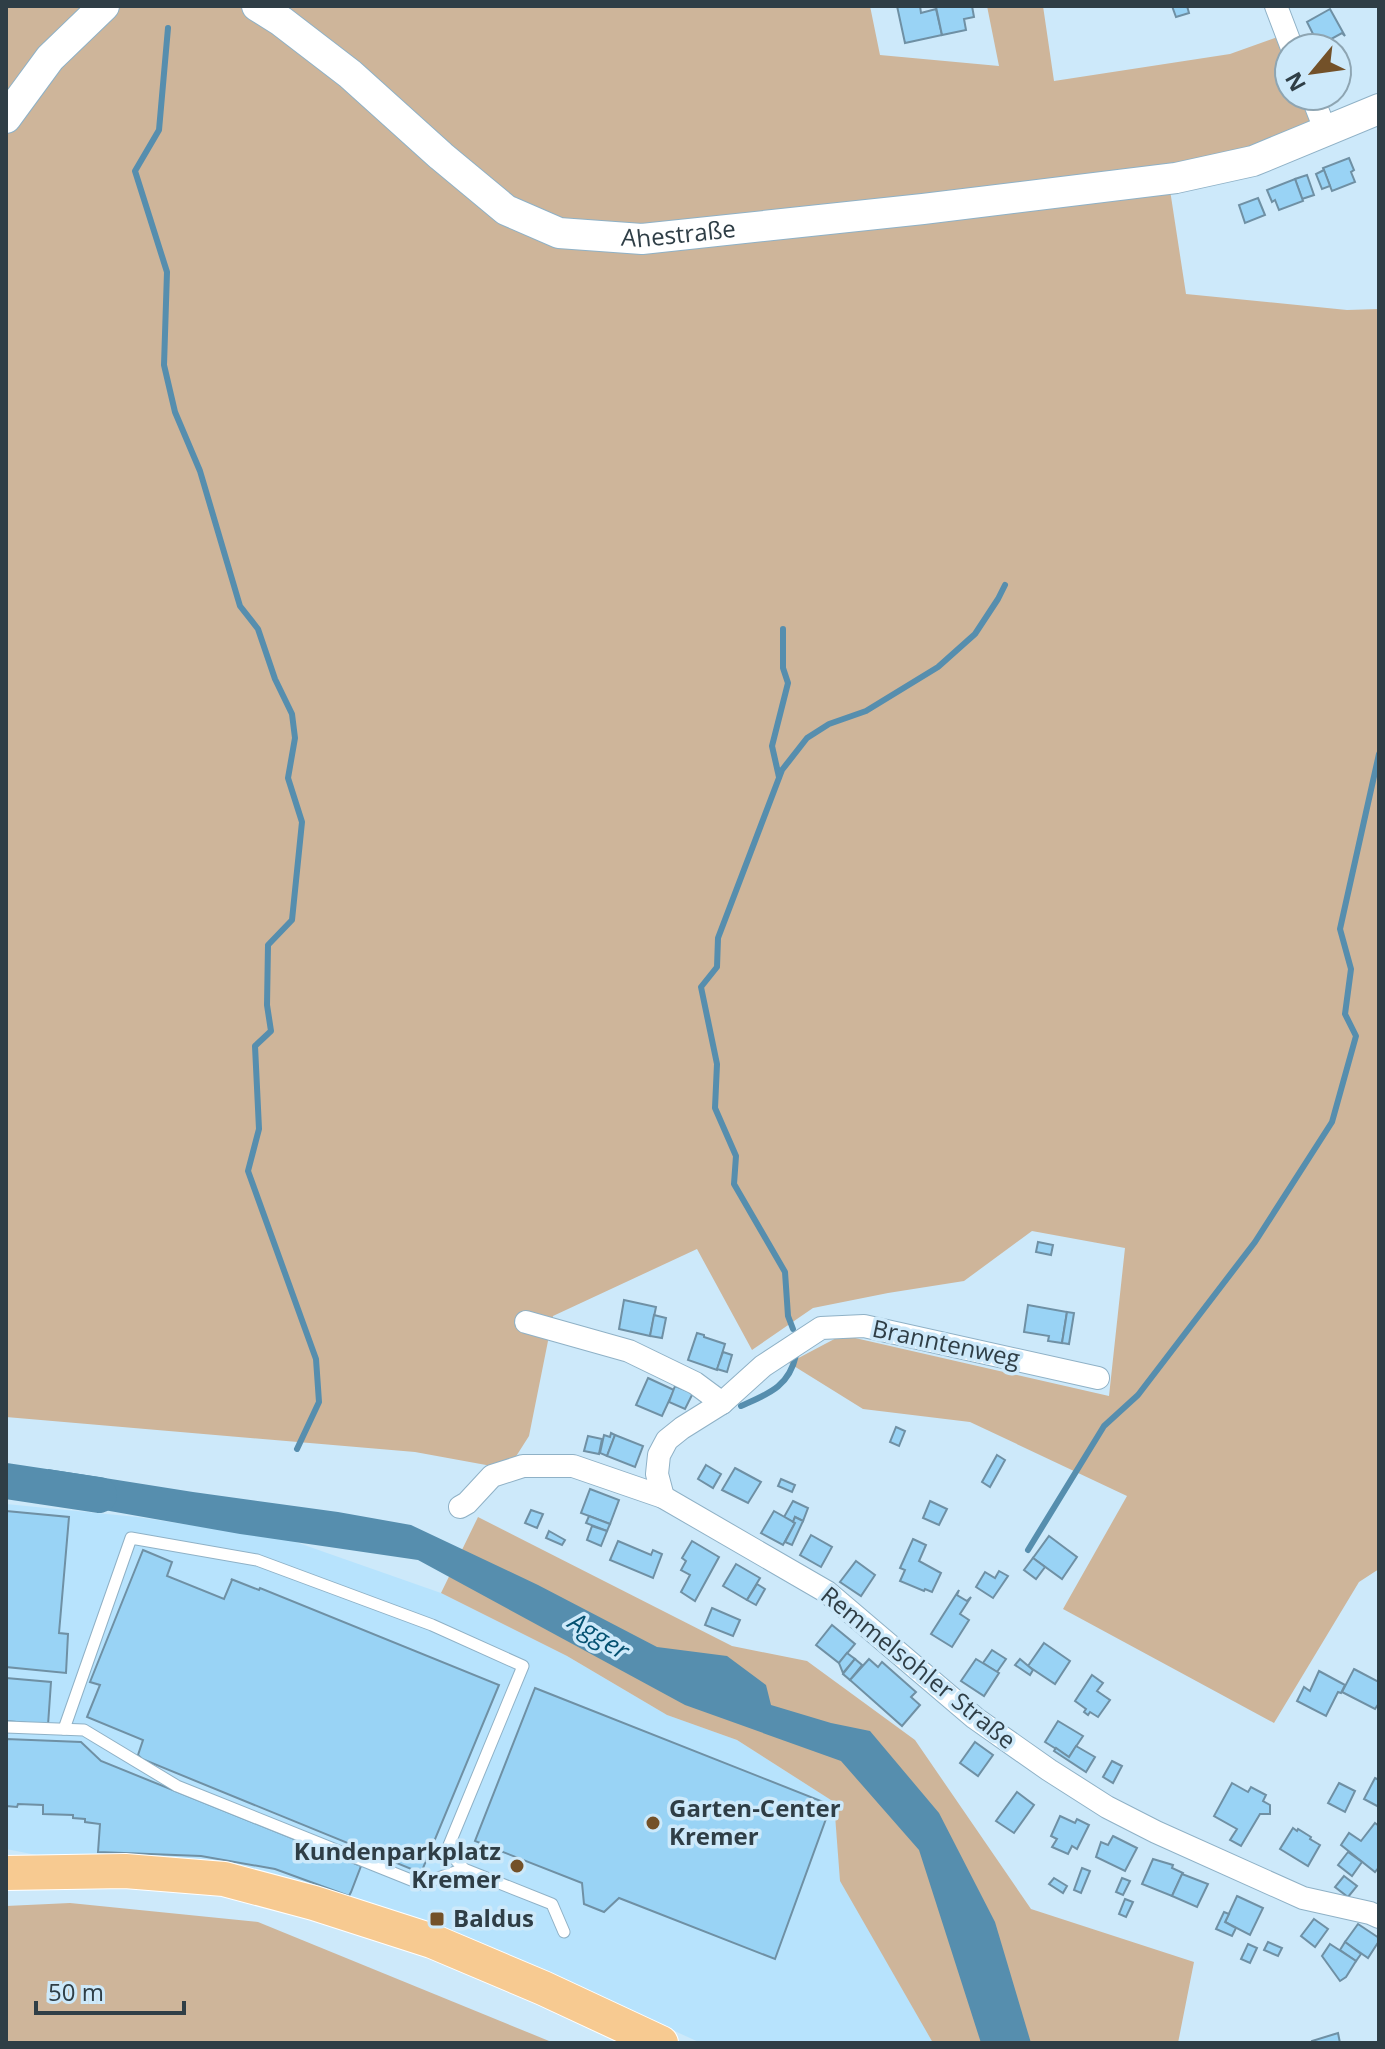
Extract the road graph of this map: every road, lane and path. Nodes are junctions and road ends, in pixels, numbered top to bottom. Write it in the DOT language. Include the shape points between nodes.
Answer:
graph roads {
  1 [pos="104,6"];
  2 [pos="257,6"];
  3 [pos="1276,6"];
  4 [pos="1286,32"];
  5 [pos="1379,109"];
  6 [pos="1318,112"];
  7 [pos="6,118"];
  8 [pos="1326,132"];
  9 [pos="526,1322"];
  10 [pos="1098,1378"];
  11 [pos="722,1403"];
  12 [pos="663,1497"];
  13 [pos="460,1507"];
  14 [pos="6,1727"];
  15 [pos="64,1729"];
  16 [pos="464,1869"];
  17 [pos="6,1873"];
  18 [pos="1379,1917"];
  19 [pos="564,1932"];
  20 [pos="661,2043"];
  1 -- 7 [label="main road" via="50,58"];
  2 -- 8 [label="main road, Ahestraße" via="350,74 506,210 559,233 642,239 1176,178 1253,161"];
  3 -- 4 [label="street"];
  5 -- 8 [label="main road, Ahestraße"];
  6 -- 8 [label="street"];
  9 -- 11 [label="street" via="629,1351 695,1383"];
  10 -- 11 [label="street, Branntenweg" via="864,1326 821,1328 763,1366"];
  11 -- 12 [label="street, Branntenweg" via="667,1440 657,1474"];
  12 -- 13 [label="street, Remmelsohler Straße" via="573,1466 523,1466 492,1476"];
  12 -- 18 [label="street, Remmelsohler Straße" via="827,1592 975,1718 1107,1807 1303,1898"];
  14 -- 15 [label="lane"];
  15 -- 16 [label="lane" via="84,1730 177,1786 421,1884"];
  15 -- 16 [label="lane" via="131,1538 257,1560 432,1625 523,1666 447,1850"];
  16 -- 19 [label="lane" via="552,1904"];
  17 -- 20 [label="main road" via="125,1871 224,1879 432,1941"];
}
